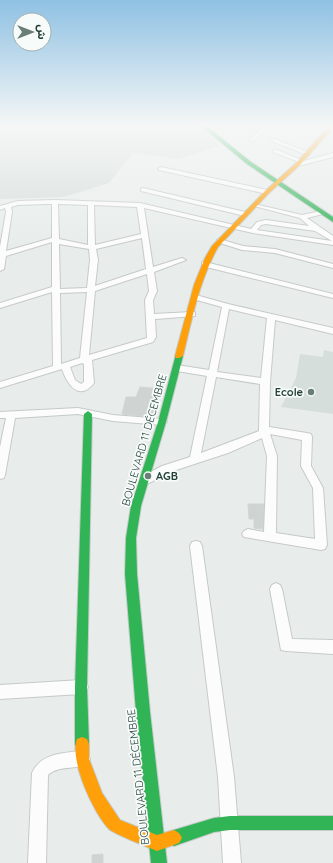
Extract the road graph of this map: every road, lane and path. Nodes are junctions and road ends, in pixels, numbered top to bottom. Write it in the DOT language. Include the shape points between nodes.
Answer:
graph roads {
  1 [pos="254,165"];
  2 [pos="296,165"];
  3 [pos="161,169"];
  4 [pos="278,182"];
  5 [pos="143,190"];
  6 [pos="267,192"];
  7 [pos="55,202"];
  8 [pos="91,203"];
  9 [pos="140,205"];
  10 [pos="256,205"];
  11 [pos="0,208"];
  12 [pos="8,209"];
  13 [pos="321,213"];
  14 [pos="245,214"];
  15 [pos="0,215"];
  16 [pos="302,217"];
  17 [pos="333,220"];
  18 [pos="235,226"];
  19 [pos="317,229"];
  20 [pos="253,231"];
  21 [pos="145,235"];
  22 [pos="333,239"];
  23 [pos="55,240"];
  24 [pos="219,241"];
  25 [pos="333,243"];
  26 [pos="92,248"];
  27 [pos="1,255"];
  28 [pos="182,260"];
  29 [pos="205,264"];
  30 [pos="333,266"];
  31 [pos="0,269"];
  32 [pos="150,271"];
  33 [pos="56,290"];
  34 [pos="90,290"];
  35 [pos="333,296"];
  36 [pos="196,297"];
  37 [pos="0,306"];
  38 [pos="226,306"];
  39 [pos="192,314"];
  40 [pos="150,317"];
  41 [pos="271,317"];
  42 [pos="333,331"];
  43 [pos="86,360"];
  44 [pos="61,367"];
  45 [pos="177,368"];
  46 [pos="212,374"];
  47 [pos="265,382"];
  48 [pos="0,385"];
  49 [pos="88,414"];
  50 [pos="0,415"];
  51 [pos="11,415"];
  52 [pos="162,422"];
  53 [pos="264,433"];
  54 [pos="195,460"];
  55 [pos="0,475"];
  56 [pos="145,480"];
  57 [pos="248,534"];
  58 [pos="270,537"];
  59 [pos="196,546"];
  60 [pos="276,589"];
  61 [pos="333,647"];
  62 [pos="81,686"];
  63 [pos="0,692"];
  64 [pos="82,759"];
  65 [pos="230,823"];
  66 [pos="333,823"];
  67 [pos="157,843"];
  68 [pos="37,863"];
  69 [pos="159,863"];
  70 [pos="232,863"];
  1 -- 4 [label="main road"];
  2 -- 4 [label="main road, BOULEVARD 11 DÉCEMBRE"];
  3 -- 6 [label="street"];
  4 -- 6 [label="main road, BOULEVARD 11 DÉCEMBRE"];
  4 -- 13 [label="main road"];
  5 -- 14 [label="street"];
  6 -- 10 [label="main road, BOULEVARD 11 DÉCEMBRE"];
  7 -- 8 [label="street"];
  7 -- 12 [label="street" via="18,203"];
  7 -- 23 [label="street"];
  8 -- 9 [label="street"];
  8 -- 26 [label="street"];
  9 -- 18 [label="street"];
  9 -- 21 [label="street"];
  10 -- 14 [label="main road, BOULEVARD 11 DÉCEMBRE"];
  10 -- 16 [label="street"];
  11 -- 12 [label="street"];
  12 -- 15 [label="street"];
  12 -- 27 [label="street"];
  13 -- 16 [label="street"];
  13 -- 17 [label="main road"];
  14 -- 18 [label="main road, BOULEVARD 11 DÉCEMBRE"];
  16 -- 19 [label="street"];
  18 -- 20 [label="street"];
  18 -- 24 [label="main road, BOULEVARD 11 DÉCEMBRE"];
  19 -- 20 [label="street" via="264,222 259,223"];
  19 -- 22 [label="street"];
  20 -- 25 [label="street"];
  21 -- 26 [label="street"];
  21 -- 32 [label="street"];
  23 -- 26 [label="street"];
  23 -- 27 [label="street"];
  23 -- 33 [label="street"];
  24 -- 29 [label="main road, BOULEVARD 11 DÉCEMBRE" via="208,255"];
  24 -- 30 [label="street" via="242,248 275,251"];
  26 -- 34 [label="street" via="94,260"];
  27 -- 31 [label="street"];
  28 -- 32 [label="street"];
  29 -- 35 [label="street"];
  29 -- 36 [label="main road, BOULEVARD 11 DÉCEMBRE"];
  32 -- 34 [label="street"];
  32 -- 40 [label="street" via="154,291 149,300"];
  33 -- 34 [label="street"];
  33 -- 37 [label="street"];
  33 -- 44 [label="street"];
  34 -- 43 [label="street"];
  36 -- 38 [label="street"];
  36 -- 39 [label="main road, BOULEVARD 11 DÉCEMBRE"];
  38 -- 41 [label="street"];
  38 -- 46 [label="street"];
  39 -- 40 [label="street"];
  39 -- 45 [label="main road, BOULEVARD 11 DÉCEMBRE"];
  40 -- 43 [label="street" via="150,340"];
  41 -- 42 [label="street"];
  41 -- 47 [label="street"];
  43 -- 44 [label="street"];
  43 -- 44 [label="street" via="90,379 86,387 77,388"];
  44 -- 48 [label="street"];
  45 -- 46 [label="street"];
  45 -- 52 [label="main road, BOULEVARD 11 DÉCEMBRE"];
  46 -- 47 [label="street"];
  46 -- 54 [label="street"];
  47 -- 53 [label="street"];
  49 -- 51 [label="street" via="85,411 78,411"];
  49 -- 52 [label="street"];
  49 -- 62 [label="main road"];
  50 -- 51 [label="street"];
  51 -- 55 [label="street"];
  52 -- 56 [label="main road, BOULEVARD 11 DÉCEMBRE"];
  53 -- 54 [label="street"];
  53 -- 58 [label="street" via="272,456"];
  53 -- 58 [label="street" via="268,430 307,437 306,466 318,488 320,501 320,545"];
  54 -- 56 [label="street"];
  56 -- 67 [label="main road, BOULEVARD 11 DÉCEMBRE" via="135,512 131,538 131,574"];
  57 -- 58 [label="street"];
  59 -- 65 [label="street"];
  60 -- 61 [label="street" via="286,645"];
  62 -- 63 [label="street"];
  62 -- 64 [label="main road"];
  64 -- 67 [label="main road" via="96,797 115,825"];
  64 -- 68 [label="street" via="50,763 40,772"];
  65 -- 66 [label="main road"];
  65 -- 67 [label="main road" via="214,825"];
  65 -- 70 [label="street"];
  67 -- 69 [label="main road, BOULEVARD 11 DÉCEMBRE"];
}
